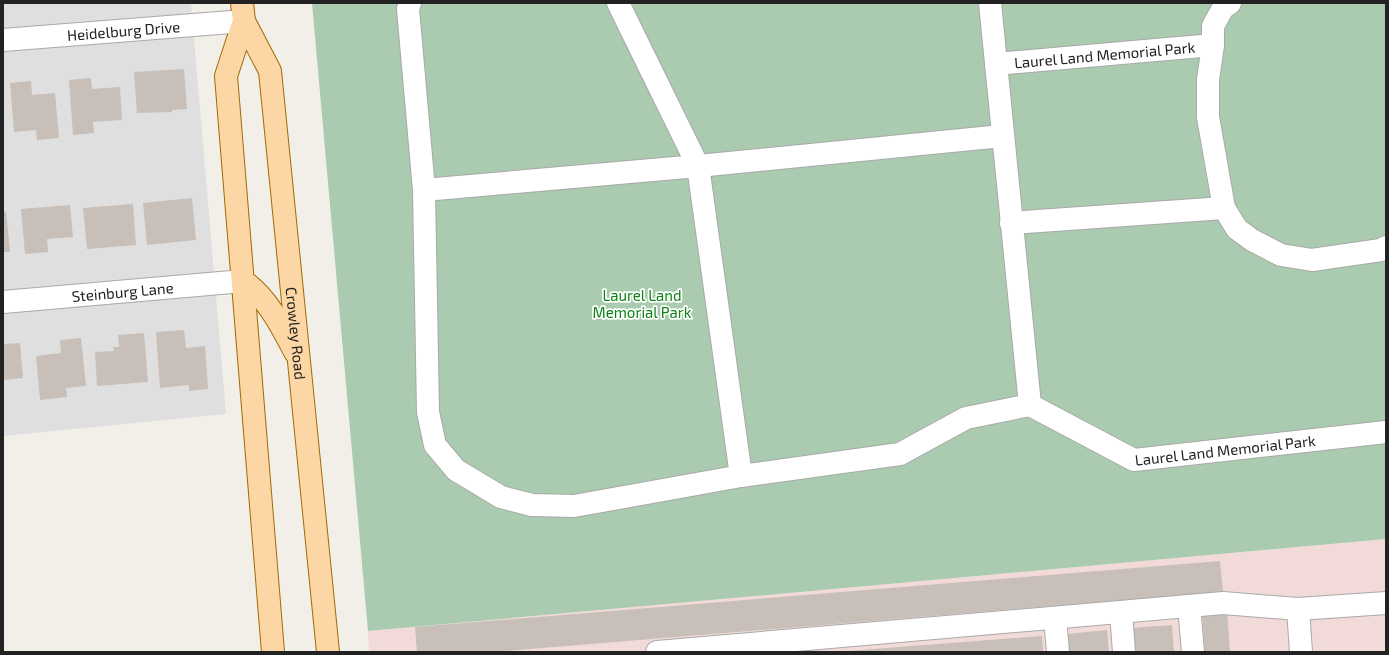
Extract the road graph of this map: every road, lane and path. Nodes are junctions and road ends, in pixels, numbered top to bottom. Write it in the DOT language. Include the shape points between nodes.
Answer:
graph roads {
  1 [pos="410,3"];
  2 [pos="618,3"];
  3 [pos="990,3"];
  4 [pos="1230,3"];
  5 [pos="243,12"];
  6 [pos="3,40"];
  7 [pos="1213,45"];
  8 [pos="996,64"];
  9 [pos="1002,136"];
  10 [pos="698,166"];
  11 [pos="424,190"];
  12 [pos="1224,208"];
  13 [pos="1011,223"];
  14 [pos="1386,247"];
  15 [pos="243,282"];
  16 [pos="3,302"];
  17 [pos="300,360"];
  18 [pos="1030,405"];
  19 [pos="1386,432"];
  20 [pos="741,476"];
  21 [pos="1386,603"];
  22 [pos="1189,606"];
  23 [pos="1298,609"];
  24 [pos="1121,612"];
  25 [pos="1055,618"];
  26 [pos="783,646"];
  27 [pos="273,652"];
  28 [pos="328,652"];
  29 [pos="657,652"];
  30 [pos="1058,652"];
  31 [pos="1124,652"];
  32 [pos="1193,652"];
  33 [pos="1301,652"];
  1 -- 11 [label="street" via="408,9"];
  2 -- 10 [label="street"];
  3 -- 8 [label="street, Laurel Land Memorial Park"];
  4 -- 7 [label="street, Laurel Land Memorial Park" via="1223,8 1213,26"];
  5 -- 6 [label="street, Heidelburg Drive"];
  5 -- 15 [label="main road" via="226,76"];
  5 -- 17 [label="main road, Crowley Road" via="270,71"];
  7 -- 8 [label="street, Laurel Land Memorial Park"];
  7 -- 12 [label="street, Laurel Land Memorial Park" via="1208,80 1208,117"];
  8 -- 9 [label="street, Laurel Land Memorial Park"];
  9 -- 10 [label="street"];
  9 -- 13 [label="street, Laurel Land Memorial Park"];
  10 -- 11 [label="street"];
  10 -- 20 [label="street"];
  11 -- 20 [label="street" via="428,412 435,445 456,470 501,497 532,505 574,506"];
  12 -- 13 [label="street"];
  12 -- 14 [label="street, Laurel Land Memorial Park" via="1237,229 1281,255 1312,260"];
  13 -- 18 [label="street, Laurel Land Memorial Park"];
  15 -- 16 [label="street, Steinburg Lane"];
  15 -- 17 [label="main road" via="255,289 264,301 288,336"];
  15 -- 27 [label="main road"];
  17 -- 28 [label="main road, Crowley Road"];
  18 -- 19 [label="street, Laurel Land Memorial Park" via="1134,460"];
  18 -- 20 [label="street" via="966,418 900,454"];
  21 -- 23 [label="street"];
  22 -- 23 [label="street" via="1223,603"];
  22 -- 24 [label="street"];
  22 -- 32 [label="street"];
  23 -- 33 [label="street"];
  24 -- 25 [label="street"];
  24 -- 31 [label="street"];
  25 -- 26 [label="street"];
  25 -- 30 [label="street"];
  26 -- 29 [label="street"];
}
